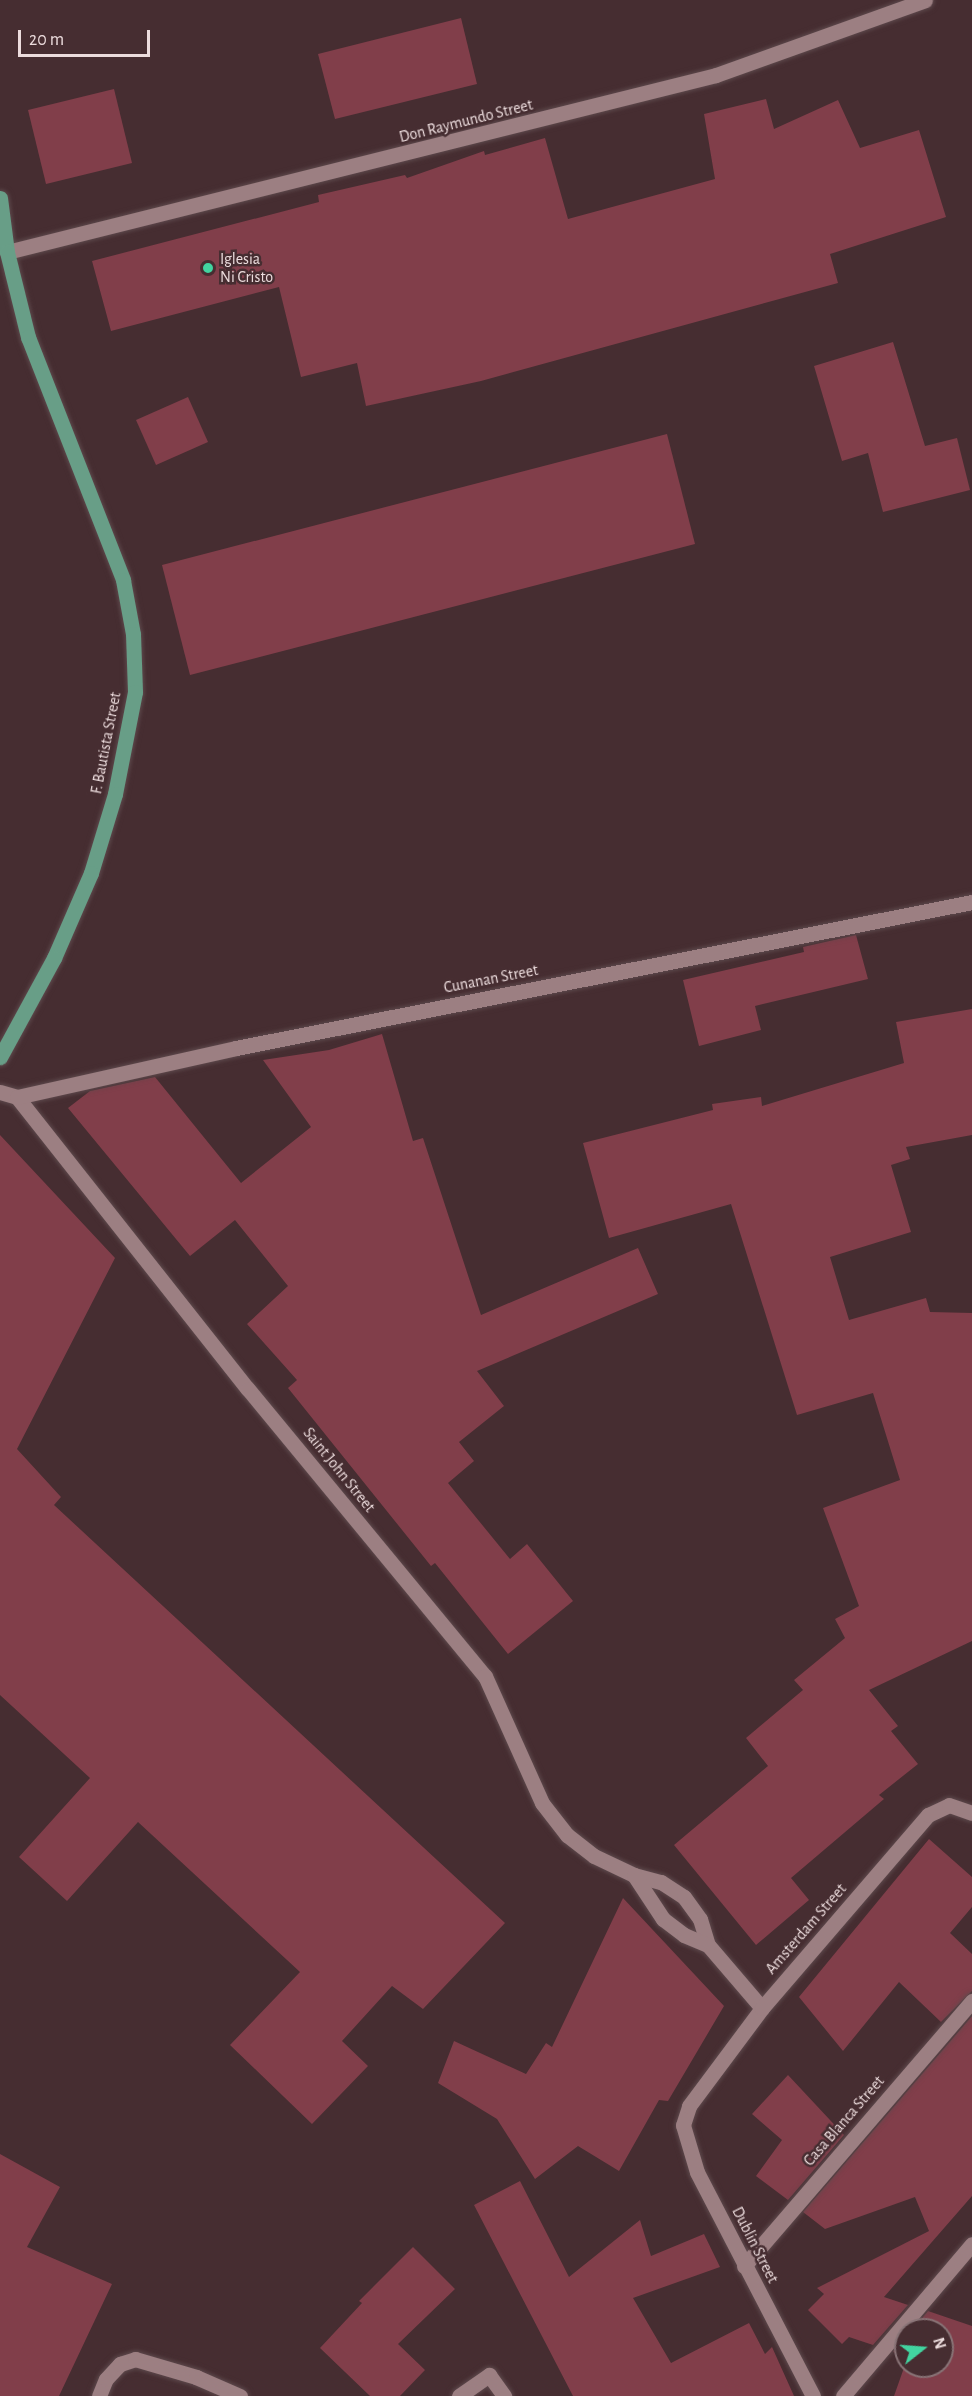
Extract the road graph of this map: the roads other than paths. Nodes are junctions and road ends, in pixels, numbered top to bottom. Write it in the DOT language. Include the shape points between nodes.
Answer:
graph roads {
  1 [pos="925,0"];
  2 [pos="0,198"];
  3 [pos="7,252"];
  4 [pos="972,902"];
  5 [pos="0,1057"];
  6 [pos="0,1092"];
  7 [pos="17,1097"];
  8 [pos="971,1812"];
  9 [pos="634,1875"];
  10 [pos="708,1945"];
  11 [pos="972,2001"];
  12 [pos="762,2008"];
  13 [pos="689,2106"];
  14 [pos="972,2244"];
  15 [pos="744,2266"];
  16 [pos="99,2396"];
  17 [pos="240,2396"];
  18 [pos="459,2396"];
  19 [pos="504,2396"];
  20 [pos="813,2396"];
  21 [pos="843,2396"];
  1 -- 3 [label="street, Don Raymundo Street" via="716,75"];
  2 -- 3 [label="main road, F. Bautista Street"];
  3 -- 5 [label="main road, F. Bautista Street" via="28,337 123,580 133,634 135,692 115,794 91,873 54,958"];
  4 -- 7 [label="street, Cunanan Street" via="236,1048"];
  6 -- 7 [label="street"];
  7 -- 9 [label="street, Saint John Street" via="248,1389 485,1676 542,1803 567,1835 594,1856"];
  8 -- 12 [label="street, Amsterdam Street" via="949,1805 928,1815"];
  9 -- 10 [label="street, Saint John Street" via="663,1919 684,1935"];
  9 -- 10 [label="street, Saint John Street" via="661,1882 684,1897 700,1918"];
  10 -- 12 [label="street, Saint John Street"];
  11 -- 15 [label="street, Casa Blanca Street"];
  12 -- 13 [label="street, Amsterdam Street"];
  13 -- 15 [label="street, Dublin Street" via="683,2125 687,2150"];
  14 -- 21 [label="street"];
  15 -- 20 [label="street, Dublin Street"];
  16 -- 17 [label="street" via="106,2379 120,2364 135,2359 196,2376"];
  18 -- 19 [label="street" via="489,2375"];
}
